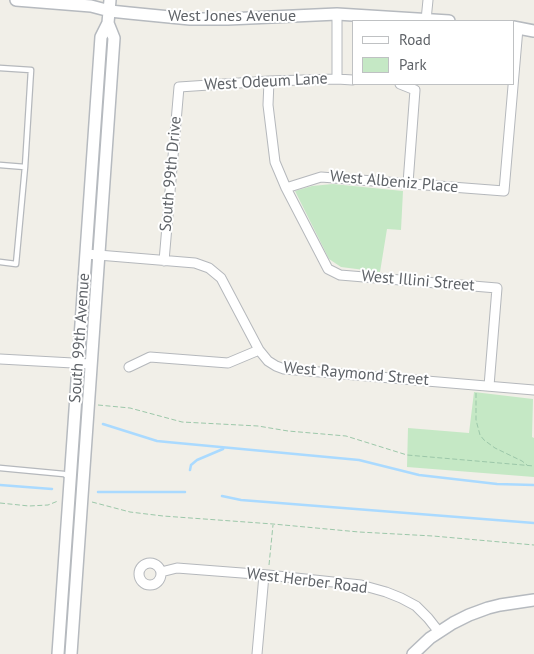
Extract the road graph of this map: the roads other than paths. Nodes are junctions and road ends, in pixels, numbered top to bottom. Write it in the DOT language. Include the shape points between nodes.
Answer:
graph roads {
  1 [pos="16,0"];
  2 [pos="428,0"];
  3 [pos="110,5"];
  4 [pos="337,14"];
  5 [pos="426,20"];
  6 [pos="108,23"];
  7 [pos="515,28"];
  8 [pos="534,31"];
  9 [pos="514,43"];
  10 [pos="0,68"];
  11 [pos="338,79"];
  12 [pos="352,80"];
  13 [pos="269,81"];
  14 [pos="402,85"];
  15 [pos="511,85"];
  16 [pos="179,87"];
  17 [pos="0,165"];
  18 [pos="25,167"];
  19 [pos="408,183"];
  20 [pos="286,188"];
  21 [pos="86,254"];
  22 [pos="98,255"];
  23 [pos="164,261"];
  24 [pos="0,262"];
  25 [pos="259,350"];
  26 [pos="0,359"];
  27 [pos="78,363"];
  28 [pos="91,364"];
  29 [pos="129,367"];
  30 [pos="489,386"];
  31 [pos="534,390"];
  32 [pos="0,468"];
  33 [pos="70,481"];
  34 [pos="161,572"];
  35 [pos="266,575"];
  36 [pos="534,600"];
  37 [pos="439,632"];
  38 [pos="58,654"];
  39 [pos="70,654"];
  40 [pos="258,654"];
  41 [pos="413,654"];
  1 -- 3 [label="main road, West Jones Avenue"];
  2 -- 5 [label="street"];
  3 -- 4 [label="main road, West Jones Avenue" via="190,19"];
  3 -- 6 [label="main road, South 99th Avenue"];
  4 -- 5 [label="main road, West Jones Avenue"];
  4 -- 11 [label="street"];
  6 -- 21 [label="main road, South 99th Avenue" via="101,37"];
  6 -- 22 [label="main road, South 99th Avenue" via="114,38"];
  7 -- 8 [label="main road"];
  7 -- 9 [label="street, West Albeniz Place"];
  10 -- 18 [label="lane" via="31,70"];
  11 -- 12 [label="street, West Odeum Lane"];
  11 -- 13 [label="street, West Odeum Lane"];
  13 -- 16 [label="street, West Odeum Lane"];
  13 -- 20 [label="street" via="268,105 275,162"];
  14 -- 19 [label="street" via="415,90"];
  15 -- 19 [label="street, West Albeniz Place" via="504,191"];
  16 -- 23 [label="street, South 99th Drive"];
  17 -- 18 [label="lane"];
  18 -- 24 [label="lane" via="16,264"];
  19 -- 20 [label="street, West Albeniz Place" via="321,177"];
  20 -- 30 [label="street, West Illini Street" via="328,269 340,275 497,288"];
  21 -- 22 [label="street"];
  21 -- 27 [label="main road, South 99th Avenue"];
  22 -- 23 [label="street"];
  22 -- 28 [label="main road, South 99th Avenue"];
  23 -- 25 [label="street" via="202,265 214,271 221,278"];
  25 -- 29 [label="street" via="228,363 150,358"];
  25 -- 30 [label="street, West Raymond Street" via="268,361 284,369"];
  26 -- 27 [label="street"];
  27 -- 28 [label="street"];
  27 -- 33 [label="main road, South 99th Avenue"];
  28 -- 39 [label="main road, South 99th Avenue"];
  30 -- 31 [label="street, West Raymond Street"];
  32 -- 33 [label="lane" via="64,474"];
  33 -- 38 [label="main road, South 99th Avenue"];
  34 -- 35 [label="street, West Herber Road" via="177,568"];
  35 -- 37 [label="street, West Herber Road" via="361,585 386,592 416,606"];
  35 -- 40 [label="street"];
  36 -- 37 [label="main road" via="488,608"];
  37 -- 41 [label="main road"];
}
